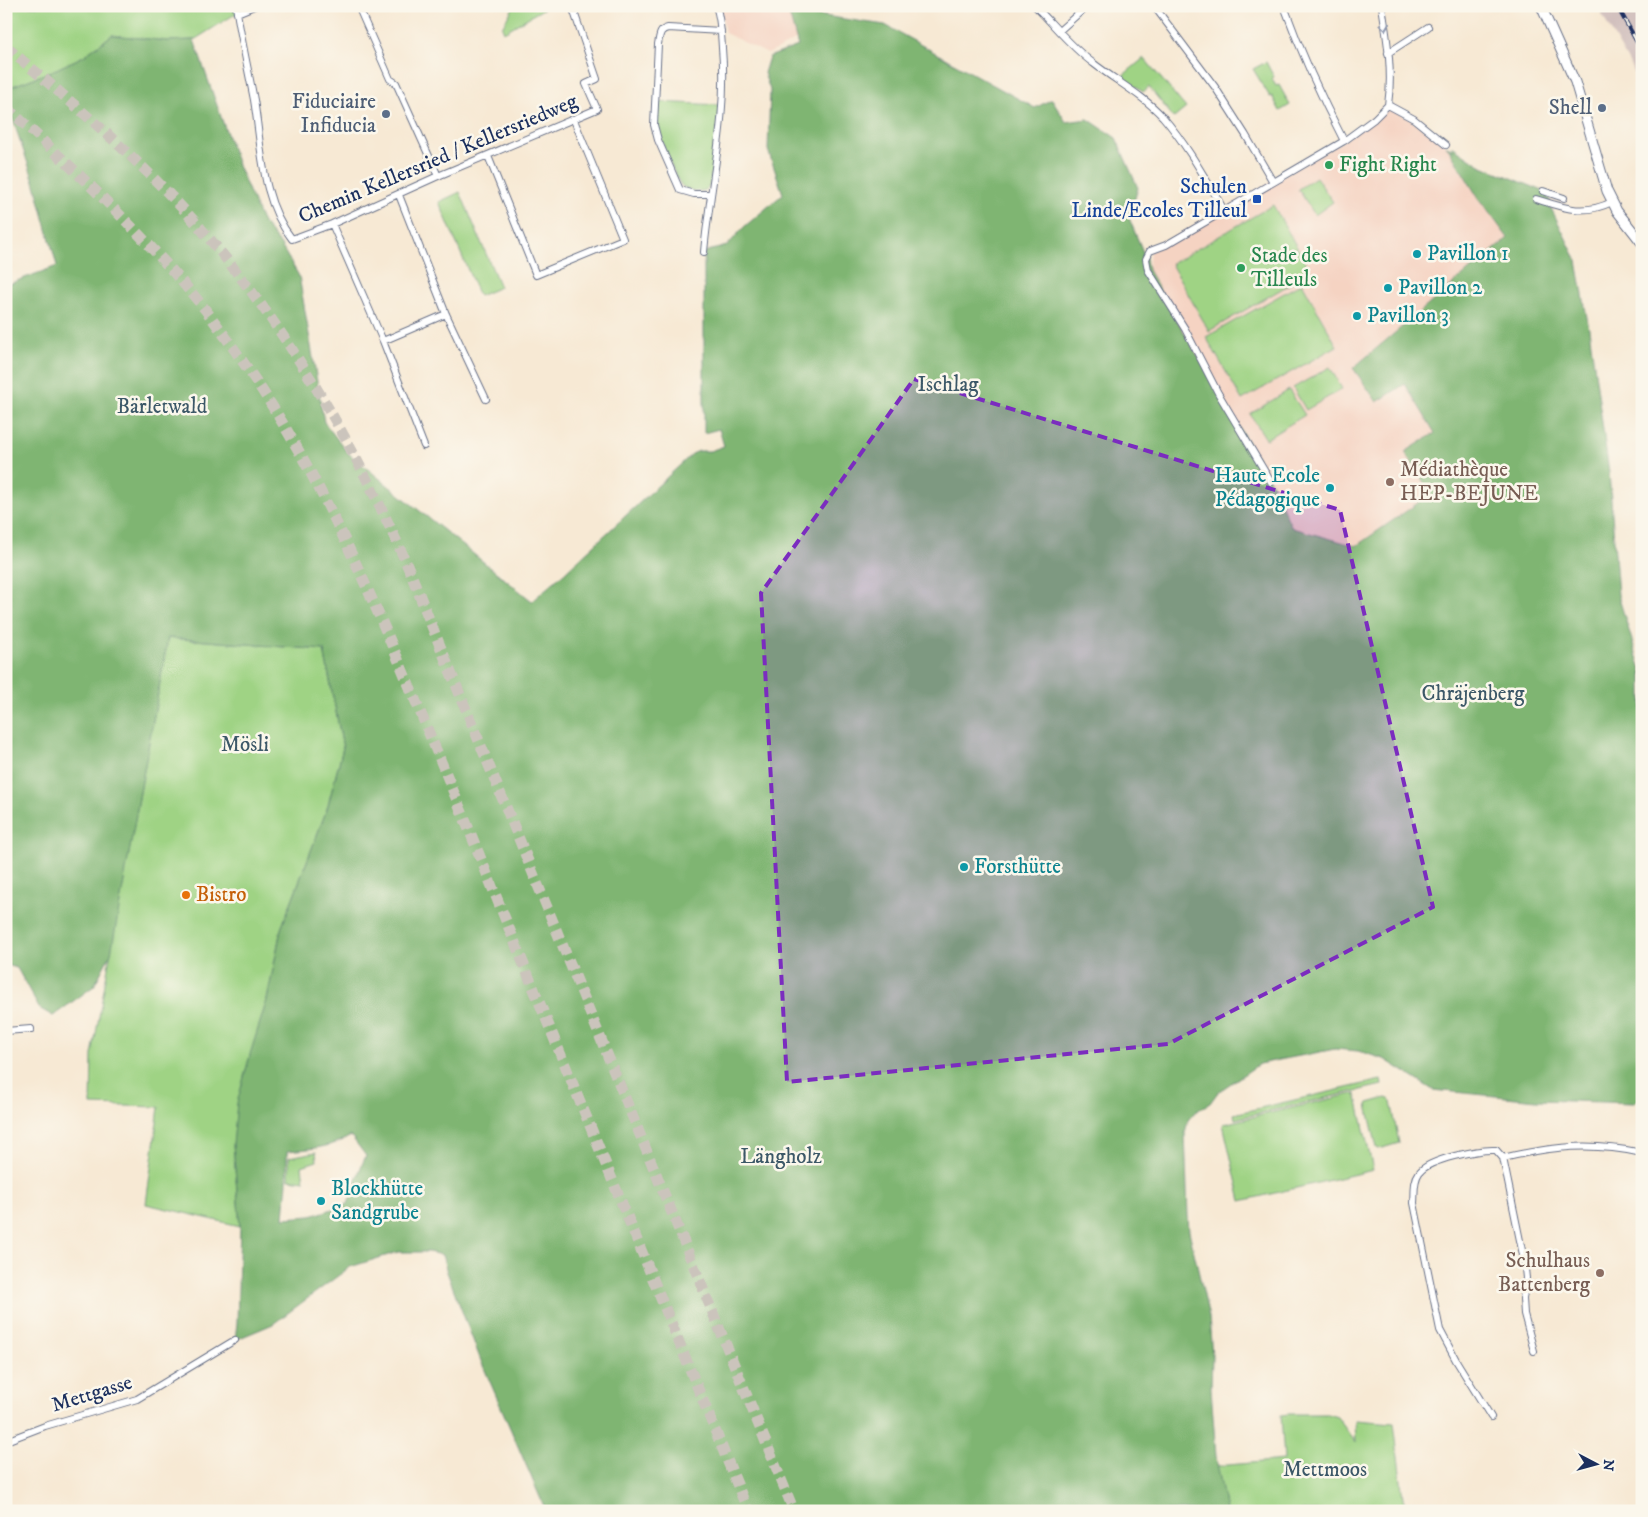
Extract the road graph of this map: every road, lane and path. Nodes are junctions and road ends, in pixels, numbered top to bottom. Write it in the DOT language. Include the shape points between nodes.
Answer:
graph roads {
  1 [pos="254,6"];
  2 [pos="358,6"];
  3 [pos="572,6"];
  4 [pos="716,6"];
  5 [pos="1036,6"];
  6 [pos="1087,6"];
  7 [pos="1154,6"];
  8 [pos="1284,6"];
  9 [pos="1382,6"];
  10 [pos="1541,6"];
  11 [pos="236,8"];
  12 [pos="1428,27"];
  13 [pos="721,31"];
  14 [pos="1059,31"];
  15 [pos="1388,53"];
  16 [pos="1388,105"];
  17 [pos="574,120"];
  18 [pos="1344,141"];
  19 [pos="1446,145"];
  20 [pos="488,156"];
  21 [pos="438,176"];
  22 [pos="1273,182"];
  23 [pos="1543,191"];
  24 [pos="711,194"];
  25 [pos="399,195"];
  26 [pos="1564,198"];
  27 [pos="1536,199"];
  28 [pos="1612,202"];
  29 [pos="1224,210"];
  30 [pos="332,224"];
  31 [pos="1642,243"];
  32 [pos="704,252"];
  33 [pos="446,314"];
  34 [pos="383,341"];
  35 [pos="486,399"];
  36 [pos="424,446"];
  37 [pos="1271,482"];
  38 [pos="31,1029"];
  39 [pos="6,1031"];
  40 [pos="1642,1153"];
  41 [pos="1503,1158"];
  42 [pos="235,1340"];
  43 [pos="1534,1351"];
  44 [pos="1491,1417"];
  45 [pos="6,1441"];
  1 -- 11 [label="street"];
  2 -- 21 [label="street"];
  3 -- 17 [label="street, Chemin Kellersried / Kellersriedweg" via="597,79 586,84 597,109"];
  4 -- 13 [label="street"];
  5 -- 14 [label="street"];
  6 -- 14 [label="street"];
  7 -- 22 [label="street" via="1215,87"];
  8 -- 18 [label="street" via="1316,86"];
  9 -- 15 [label="street, one-way"];
  10 -- 28 [label="main road" via="1575,82"];
  11 -- 30 [label="street, Chemin Kellersried / Kellersriedweg" via="257,119 263,171 276,213 292,239"];
  12 -- 15 [label="street"];
  13 -- 24 [label="street" via="723,92"];
  13 -- 24 [label="street" via="663,29 658,44 654,124 658,140 680,190"];
  14 -- 29 [label="street" via="1092,63 1162,116 1184,144"];
  15 -- 16 [label="street"];
  16 -- 18 [label="street"];
  16 -- 19 [label="street" via="1414,119"];
  17 -- 20 [label="street, Chemin Kellersried / Kellersriedweg"];
  17 -- 20 [label="street" via="623,239 545,272 536,275"];
  18 -- 22 [label="street"];
  20 -- 21 [label="street, Chemin Kellersried / Kellersriedweg"];
  21 -- 25 [label="street, Chemin Kellersried / Kellersriedweg"];
  22 -- 29 [label="street"];
  23 -- 26 [label="street"];
  24 -- 32 [label="street"];
  25 -- 30 [label="street, Chemin Kellersried / Kellersriedweg"];
  25 -- 33 [label="street"];
  27 -- 28 [label="street" via="1577,210 1600,208"];
  28 -- 31 [label="main road"];
  29 -- 37 [label="street" via="1166,245 1150,251 1146,259 1148,270"];
  30 -- 34 [label="street"];
  33 -- 34 [label="street"];
  33 -- 35 [label="street"];
  34 -- 36 [label="street"];
  38 -- 39 [label="street"];
  40 -- 41 [label="street" via="1574,1146"];
  41 -- 43 [label="street" via="1524,1260 1524,1314"];
  41 -- 44 [label="street" via="1496,1150 1486,1149 1426,1166 1419,1172 1415,1183 1414,1203 1440,1330"];
  42 -- 45 [label="street, Mettgasse" via="137,1399"];
}
